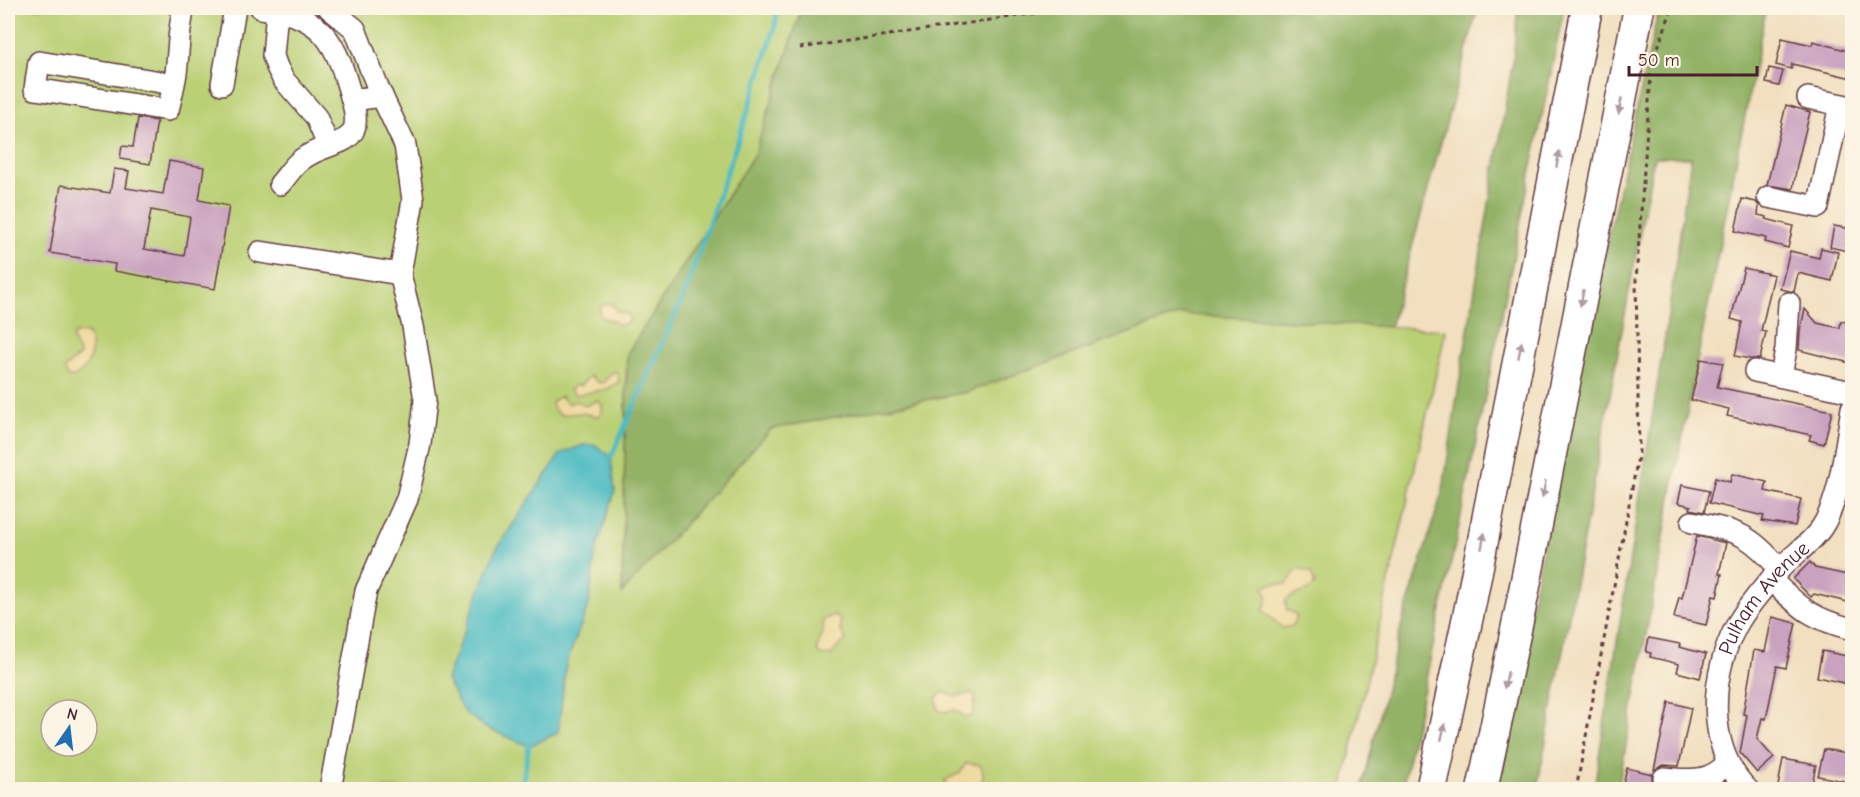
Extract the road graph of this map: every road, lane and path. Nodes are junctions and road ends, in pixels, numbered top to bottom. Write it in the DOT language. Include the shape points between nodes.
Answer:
graph roads {
  1 [pos="184,8"];
  2 [pos="235,8"];
  3 [pos="329,8"];
  4 [pos="1072,8"];
  5 [pos="1587,8"];
  6 [pos="1639,8"];
  7 [pos="1674,8"];
  8 [pos="269,9"];
  9 [pos="800,48"];
  10 [pos="1652,62"];
  11 [pos="1652,73"];
  12 [pos="173,84"];
  13 [pos="222,84"];
  14 [pos="382,96"];
  15 [pos="1808,98"];
  16 [pos="352,100"];
  17 [pos="1846,106"];
  18 [pos="328,145"];
  19 [pos="280,184"];
  20 [pos="1768,197"];
  21 [pos="260,252"];
  22 [pos="400,274"];
  23 [pos="1789,303"];
  24 [pos="1755,371"];
  25 [pos="1781,376"];
  26 [pos="1852,392"];
  27 [pos="1852,408"];
  28 [pos="1692,522"];
  29 [pos="1775,575"];
  30 [pos="1852,629"];
  31 [pos="1728,763"];
  32 [pos="1664,778"];
  33 [pos="330,789"];
  34 [pos="1431,789"];
  35 [pos="1482,789"];
  36 [pos="1576,789"];
  37 [pos="1748,789"];
  1 -- 12 [label="street"];
  2 -- 13 [label="street"];
  3 -- 14 [label="street" via="355,29"];
  4 -- 9 [label="path"];
  34 -- 5 [label="highway, one-way"];
  6 -- 35 [label="highway, one-way"];
  7 -- 10 [label="path"];
  8 -- 16 [label="street" via="310,22 330,40"];
  8 -- 18 [label="street" via="277,67 316,117"];
  11 -- 36 [label="path" via="1636,280 1639,451"];
  12 -- 12 [label="street" via="168,110 35,89 39,62"];
  14 -- 16 [label="street"];
  14 -- 22 [label="street" via="405,145 413,200"];
  15 -- 17 [label="street"];
  16 -- 18 [label="street" via="356,130 345,141"];
  17 -- 20 [label="street" via="1818,207"];
  18 -- 19 [label="street" via="301,160"];
  21 -- 22 [label="street"];
  22 -- 33 [label="street" via="425,399 420,444 407,499 366,591"];
  23 -- 25 [label="street"];
  24 -- 25 [label="street"];
  25 -- 26 [label="street"];
  27 -- 29 [label="street, Pulham Avenue" via="1836,490 1822,527"];
  28 -- 29 [label="street" via="1742,534 1761,549"];
  29 -- 30 [label="street" via="1812,616"];
  29 -- 31 [label="street, Pulham Avenue" via="1739,621 1721,671 1717,725"];
  31 -- 32 [label="street" via="1719,772 1697,780"];
  31 -- 37 [label="street, Pulham Avenue"];
}
